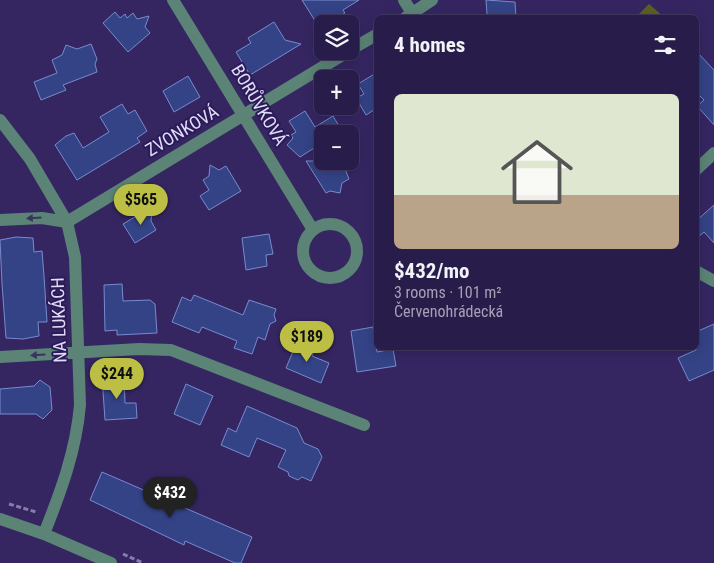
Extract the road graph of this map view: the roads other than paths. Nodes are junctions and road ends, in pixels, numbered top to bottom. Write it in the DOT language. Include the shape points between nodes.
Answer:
graph roads {
  1 [pos="174,0"];
  2 [pos="404,0"];
  3 [pos="432,0"];
  4 [pos="410,15"];
  5 [pos="411,15"];
  6 [pos="374,36"];
  7 [pos="359,45"];
  8 [pos="334,60"];
  9 [pos="244,114"];
  10 [pos="0,120"];
  11 [pos="714,153"];
  12 [pos="699,167"];
  13 [pos="0,220"];
  14 [pos="67,222"];
  15 [pos="313,230"];
  16 [pos="699,273"];
  17 [pos="714,281"];
  18 [pos="77,352"];
  19 [pos="0,357"];
  20 [pos="364,425"];
  21 [pos="0,519"];
  22 [pos="44,534"];
  23 [pos="111,563"];
  1 -- 9 [label="street, BORŮVKOVÁ"];
  2 -- 4 [label="street"];
  3 -- 5 [label="street"];
  6 -- 7 [label="street, ZVONKOVÁ"];
  8 -- 9 [label="street, ZVONKOVÁ"];
  9 -- 14 [label="street, ZVONKOVÁ"];
  9 -- 15 [label="street, BORŮVKOVÁ"];
  10 -- 14 [label="street, NA LUKÁCH" via="30,159"];
  11 -- 12 [label="street"];
  14 -- 13 [label="street, one-way" via="42,218"];
  14 -- 18 [label="street, NA LUKÁCH" via="75,257"];
  15 -- 15 [label="street" via="304,244 310,270 326,278 335,278 350,269 355,262 356,244 347,229 330,224"];
  16 -- 17 [label="street"];
  18 -- 19 [label="street, one-way"];
  18 -- 20 [label="street" via="139,348 171,350"];
  18 -- 22 [label="street, NA LUKÁCH" via="80,405 76,441 68,473"];
  21 -- 22 [label="street"];
  22 -- 23 [label="street"];
}
